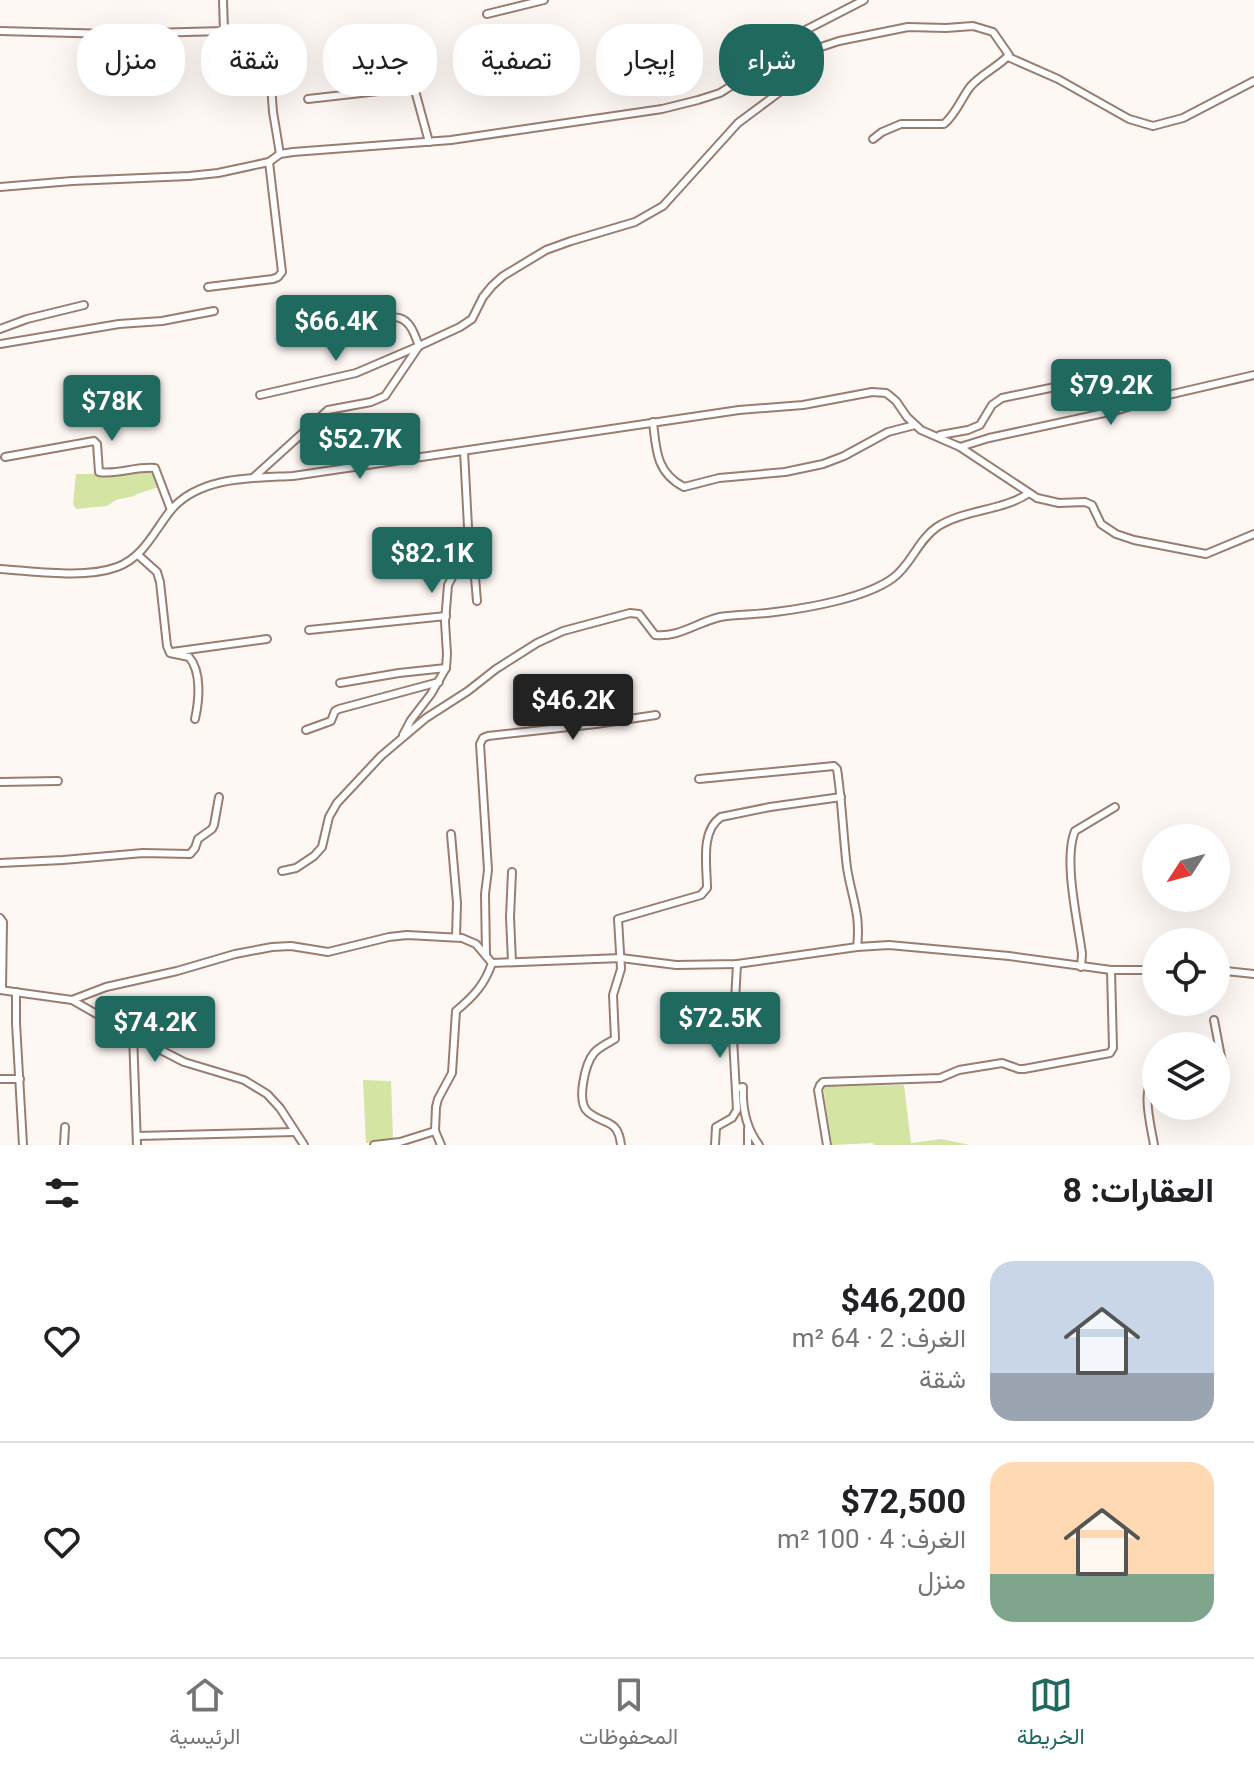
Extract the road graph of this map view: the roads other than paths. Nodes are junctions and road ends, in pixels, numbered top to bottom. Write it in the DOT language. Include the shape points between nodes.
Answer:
graph roads {
  1 [pos="223,0"];
  2 [pos="544,0"];
  3 [pos="864,0"];
  4 [pos="487,14"];
  5 [pos="224,24"];
  6 [pos="817,24"];
  7 [pos="0,31"];
  8 [pos="201,32"];
  9 [pos="824,46"];
  10 [pos="1008,57"];
  11 [pos="1254,81"];
  12 [pos="719,93"];
  13 [pos="272,96"];
  14 [pos="774,96"];
  15 [pos="308,99"];
  16 [pos="873,139"];
  17 [pos="429,142"];
  18 [pos="280,154"];
  19 [pos="269,162"];
  20 [pos="0,187"];
  21 [pos="208,287"];
  22 [pos="84,305"];
  23 [pos="288,310"];
  24 [pos="214,311"];
  25 [pos="0,329"];
  26 [pos="0,344"];
  27 [pos="419,346"];
  28 [pos="1254,375"];
  29 [pos="1107,382"];
  30 [pos="260,395"];
  31 [pos="653,422"];
  32 [pos="915,425"];
  33 [pos="937,436"];
  34 [pos="960,447"];
  35 [pos="464,451"];
  36 [pos="5,457"];
  37 [pos="254,477"];
  38 [pos="1029,493"];
  39 [pos="171,510"];
  40 [pos="1254,534"];
  41 [pos="467,551"];
  42 [pos="138,555"];
  43 [pos="0,569"];
  44 [pos="477,601"];
  45 [pos="446,616"];
  46 [pos="309,630"];
  47 [pos="267,639"];
  48 [pos="170,653"];
  49 [pos="446,668"];
  50 [pos="439,682"];
  51 [pos="340,683"];
  52 [pos="656,715"];
  53 [pos="195,719"];
  54 [pos="306,730"];
  55 [pos="402,738"];
  56 [pos="699,779"];
  57 [pos="58,781"];
  58 [pos="0,782"];
  59 [pos="219,797"];
  60 [pos="841,797"];
  61 [pos="1115,807"];
  62 [pos="451,834"];
  63 [pos="0,863"];
  64 [pos="282,871"];
  65 [pos="512,872"];
  66 [pos="0,918"];
  67 [pos="456,937"];
  68 [pos="857,947"];
  69 [pos="486,955"];
  70 [pos="621,958"];
  71 [pos="512,962"];
  72 [pos="492,963"];
  73 [pos="737,964"];
  74 [pos="1081,967"];
  75 [pos="1111,970"];
  76 [pos="1142,970"];
  77 [pos="1230,971"];
  78 [pos="1254,974"];
  79 [pos="1,990"];
  80 [pos="16,992"];
  81 [pos="72,1000"];
  82 [pos="1214,1020"];
  83 [pos="1216,1032"];
  84 [pos="133,1035"];
  85 [pos="0,1079"];
  86 [pos="20,1079"];
  87 [pos="737,1088"];
  88 [pos="1151,1120"];
  89 [pos="748,1126"];
  90 [pos="65,1127"];
  91 [pos="435,1131"];
  92 [pos="295,1132"];
  93 [pos="137,1136"];
  94 [pos="23,1145"];
  95 [pos="64,1145"];
  96 [pos="137,1145"];
  97 [pos="304,1145"];
  98 [pos="374,1145"];
  99 [pos="441,1145"];
  100 [pos="621,1145"];
  101 [pos="715,1145"];
  102 [pos="748,1145"];
  103 [pos="759,1145"];
  104 [pos="827,1145"];
  105 [pos="1154,1145"];
  1 -- 5 [label="street"];
  2 -- 4 [label="street"];
  3 -- 6 [label="street"];
  7 -- 8 [label="street"];
  9 -- 10 [label="street" via="908,27 973,26 993,32"];
  10 -- 11 [label="street" via="1153,126 1183,118"];
  10 -- 16 [label="street" via="971,86 944,124 901,124"];
  12 -- 17 [label="street" via="626,115"];
  13 -- 18 [label="street"];
  14 -- 27 [label="street" via="738,123 663,206 635,222 526,261 492,286 472,319"];
  15 -- 17 [label="street" via="414,87"];
  17 -- 18 [label="street"];
  18 -- 19 [label="street"];
  19 -- 20 [label="street" via="189,176"];
  19 -- 21 [label="street" via="282,272 273,279"];
  22 -- 25 [label="street"];
  23 -- 27 [label="street" via="295,330 396,317 408,324"];
  24 -- 26 [label="street"];
  27 -- 30 [label="street" via="356,373"];
  27 -- 37 [label="street" via="385,396 328,410"];
  28 -- 34 [label="street"];
  29 -- 33 [label="street" via="1002,398 980,425"];
  31 -- 32 [label="street" via="872,392 890,396"];
  31 -- 32 [label="street" via="660,464 684,487 823,464 888,432"];
  31 -- 35 [label="street"];
  32 -- 33 [label="street"];
  33 -- 34 [label="street"];
  34 -- 38 [label="street"];
  35 -- 37 [label="street"];
  35 -- 41 [label="street"];
  36 -- 39 [label="street" via="94,441 99,472 155,468"];
  37 -- 39 [label="street" via="193,493"];
  38 -- 40 [label="street" via="1046,501 1085,502 1107,530 1200,554"];
  38 -- 55 [label="street" via="936,528 894,578 868,591 806,607 718,617 663,636 655,635 639,614 630,613 552,635"];
  39 -- 42 [label="street"];
  41 -- 44 [label="street" via="473,554"];
  41 -- 45 [label="street" via="448,585"];
  42 -- 43 [label="street" via="90,573"];
  42 -- 48 [label="street" via="157,572"];
  45 -- 46 [label="street"];
  45 -- 49 [label="street"];
  47 -- 48 [label="street"];
  48 -- 53 [label="street" via="189,657 194,664"];
  49 -- 50 [label="street"];
  49 -- 51 [label="street"];
  50 -- 54 [label="street" via="339,709 331,721"];
  50 -- 55 [label="street"];
  52 -- 69 [label="street" via="483,738"];
  55 -- 64 [label="street" via="332,810 322,847 314,856"];
  56 -- 60 [label="street" via="834,766"];
  57 -- 58 [label="street"];
  59 -- 63 [label="street" via="212,829 190,854"];
  60 -- 68 [label="street" via="849,881 859,921"];
  60 -- 70 [label="street" via="715,821 707,837 707,888 693,898 618,919"];
  61 -- 74 [label="street" via="1075,831 1071,841"];
  62 -- 67 [label="street"];
  65 -- 71 [label="street"];
  66 -- 79 [label="street"];
  67 -- 69 [label="street" via="476,944"];
  67 -- 81 [label="street" via="389,937 328,952 272,947"];
  68 -- 73 [label="street"];
  68 -- 74 [label="street" via="951,950"];
  69 -- 72 [label="street"];
  70 -- 71 [label="street"];
  70 -- 73 [label="street" via="676,965"];
  70 -- 100 [label="street" via="613,995 615,1039 595,1053 582,1092 586,1111 615,1127"];
  71 -- 72 [label="street"];
  72 -- 91 [label="street" via="477,993 456,1013 452,1073 438,1099"];
  73 -- 87 [label="street"];
  74 -- 75 [label="street"];
  75 -- 76 [label="street"];
  75 -- 104 [label="street" via="1110,1053 1019,1069 1002,1063 940,1078 823,1082 818,1090"];
  77 -- 78 [label="street"];
  79 -- 80 [label="street"];
  80 -- 81 [label="street"];
  80 -- 86 [label="street"];
  81 -- 84 [label="street"];
  82 -- 83 [label="street"];
  84 -- 92 [label="street" via="184,1062 256,1087 280,1108"];
  84 -- 93 [label="street"];
  85 -- 86 [label="street"];
  86 -- 94 [label="street"];
  87 -- 89 [label="street" via="743,1087"];
  87 -- 101 [label="street" via="737,1110 716,1127"];
  88 -- 105 [label="street"];
  89 -- 102 [label="street"];
  89 -- 103 [label="street"];
  90 -- 95 [label="street"];
  91 -- 98 [label="street"];
  91 -- 99 [label="street"];
  92 -- 93 [label="street"];
  92 -- 97 [label="street"];
  93 -- 96 [label="street"];
}
